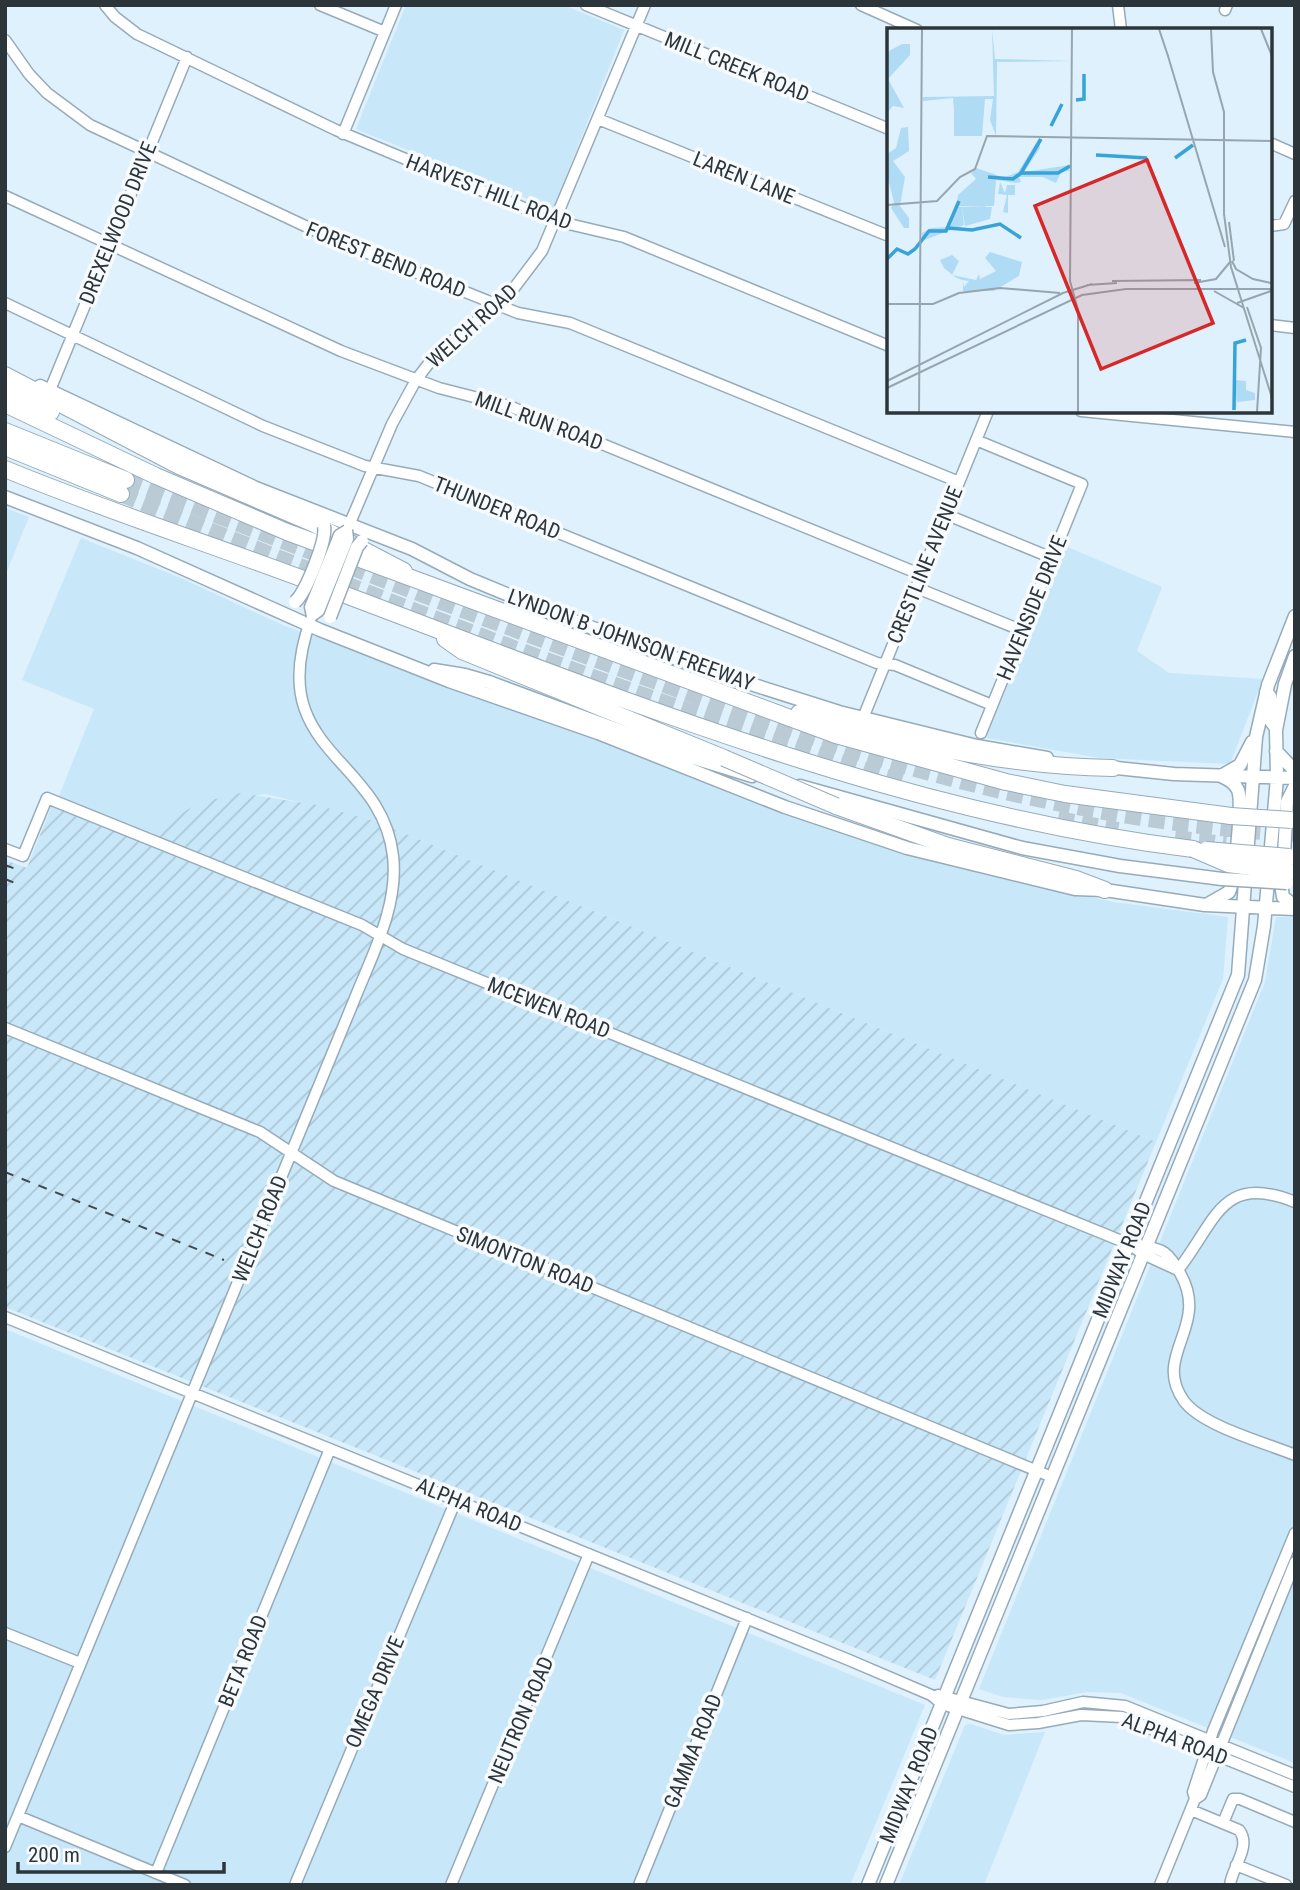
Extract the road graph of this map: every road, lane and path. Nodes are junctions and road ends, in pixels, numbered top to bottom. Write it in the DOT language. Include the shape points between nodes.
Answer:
graph roads {
  1 [pos="105,5"];
  2 [pos="320,5"];
  3 [pos="396,5"];
  4 [pos="586,5"];
  5 [pos="645,5"];
  6 [pos="861,5"];
  7 [pos="1118,5"];
  8 [pos="636,26"];
  9 [pos="913,28"];
  10 [pos="1121,28"];
  11 [pos="385,32"];
  12 [pos="5,40"];
  13 [pos="187,57"];
  14 [pos="598,119"];
  15 [pos="887,128"];
  16 [pos="343,134"];
  17 [pos="1272,144"];
  18 [pos="146,152"];
  19 [pos="1295,154"];
  20 [pos="5,196"];
  21 [pos="1295,201"];
  22 [pos="556,221"];
  23 [pos="1272,226"];
  24 [pos="887,235"];
  25 [pos="108,245"];
  26 [pos="5,303"];
  27 [pos="497,306"];
  28 [pos="1272,325"];
  29 [pos="1295,328"];
  30 [pos="72,336"];
  31 [pos="887,345"];
  32 [pos="5,373"];
  33 [pos="416,380"];
  34 [pos="50,390"];
  35 [pos="5,391"];
  36 [pos="5,404"];
  37 [pos="987,413"];
  38 [pos="1101,413"];
  39 [pos="5,431"];
  40 [pos="1295,432"];
  41 [pos="976,440"];
  42 [pos="5,447"];
  43 [pos="373,467"];
  44 [pos="11,472"];
  45 [pos="156,476"];
  46 [pos="959,482"];
  47 [pos="5,497"];
  48 [pos="318,513"];
  49 [pos="945,514"];
  50 [pos="349,527"];
  51 [pos="393,541"];
  52 [pos="1052,558"];
  53 [pos="922,575"];
  54 [pos="427,586"];
  55 [pos="917,588"];
  56 [pos="258,603"];
  57 [pos="1295,616"];
  58 [pos="310,621"];
  59 [pos="429,627"];
  60 [pos="1023,631"];
  61 [pos="345,640"];
  62 [pos="1295,656"];
  63 [pos="885,664"];
  64 [pos="424,670"];
  65 [pos="1266,692"];
  66 [pos="992,705"];
  67 [pos="775,713"];
  68 [pos="863,718"];
  69 [pos="1276,730"];
  70 [pos="1257,731"];
  71 [pos="981,733"];
  72 [pos="1276,751"];
  73 [pos="1113,768"];
  74 [pos="1295,771"];
  75 [pos="1221,776"];
  76 [pos="1252,777"];
  77 [pos="1277,778"];
  78 [pos="1295,778"];
  79 [pos="1295,786"];
  80 [pos="1293,820"];
  81 [pos="5,849"];
  82 [pos="1292,871"];
  83 [pos="1105,890"];
  84 [pos="1205,905"];
  85 [pos="1295,907"];
  86 [pos="1243,908"];
  87 [pos="1265,909"];
  88 [pos="380,935"];
  89 [pos="1220,1019"];
  90 [pos="1236,1026"];
  91 [pos="5,1028"];
  92 [pos="1174,1133"];
  93 [pos="1190,1139"];
  94 [pos="291,1153"];
  95 [pos="1295,1202"];
  96 [pos="1129,1244"];
  97 [pos="1144,1250"];
  98 [pos="1178,1270"];
  99 [pos="5,1317"];
  100 [pos="192,1393"];
  101 [pos="330,1448"];
  102 [pos="1295,1455"];
  103 [pos="1036,1471"];
  104 [pos="1052,1477"];
  105 [pos="456,1500"];
  106 [pos="1295,1533"];
  107 [pos="589,1554"];
  108 [pos="1291,1561"];
  109 [pos="747,1618"];
  110 [pos="5,1633"];
  111 [pos="80,1663"];
  112 [pos="944,1699"];
  113 [pos="958,1704"];
  114 [pos="1214,1749"];
  115 [pos="1295,1775"];
  116 [pos="1295,1787"];
  117 [pos="1193,1804"];
  118 [pos="18,1816"];
  119 [pos="1295,1822"];
  120 [pos="1223,1823"];
  121 [pos="5,1847"];
  122 [pos="877,1863"];
  123 [pos="1236,1865"];
  124 [pos="893,1869"];
  125 [pos="156,1873"];
  126 [pos="185,1885"];
  127 [pos="295,1885"];
  128 [pos="451,1885"];
  129 [pos="639,1885"];
  130 [pos="868,1885"];
  131 [pos="886,1885"];
  132 [pos="1160,1885"];
  133 [pos="1230,1885"];
  134 [pos="1286,1885"];
  1 -- 13 [label="street, HARVEST HILL ROAD" via="125,26"];
  2 -- 11 [label="street"];
  3 -- 11 [label="street"];
  4 -- 8 [label="street, MILL CREEK ROAD"];
  5 -- 8 [label="street, WELCH ROAD"];
  6 -- 9 [label="street"];
  7 -- 10 [label="street"];
  8 -- 14 [label="street, WELCH ROAD"];
  8 -- 15 [label="street, MILL CREEK ROAD"];
  11 -- 16 [label="street"];
  12 -- 18 [label="street, FOREST BEND ROAD" via="29,74 59,104"];
  13 -- 16 [label="street, HARVEST HILL ROAD"];
  13 -- 18 [label="street, DREXELWOOD DRIVE"];
  14 -- 22 [label="street, WELCH ROAD"];
  14 -- 24 [label="street, LAREN LANE"];
  16 -- 22 [label="street, HARVEST HILL ROAD"];
  17 -- 19 [label="street"];
  18 -- 25 [label="street, DREXELWOOD DRIVE"];
  18 -- 27 [label="street, FOREST BEND ROAD" via="315,232"];
  20 -- 25 [label="street, MILL RUN ROAD"];
  21 -- 23 [label="street" via="1284,224"];
  22 -- 27 [label="street, WELCH ROAD" via="533,265"];
  22 -- 31 [label="street, HARVEST HILL ROAD" via="624,237"];
  25 -- 30 [label="street, DREXELWOOD DRIVE"];
  25 -- 33 [label="street, MILL RUN ROAD"];
  26 -- 30 [label="street, THUNDER ROAD"];
  27 -- 33 [label="street, WELCH ROAD" via="436,354"];
  27 -- 46 [label="street, FOREST BEND ROAD" via="570,323"];
  28 -- 29 [label="street"];
  30 -- 34 [label="street, DREXELWOOD DRIVE"];
  30 -- 43 [label="street, THUNDER ROAD" via="263,426"];
  32 -- 34 [label="main road, LYNDON B JOHNSON FREEWAY"];
  32 -- 54 [label="highway" via="179,466 386,559"];
  33 -- 43 [label="street, WELCH ROAD"];
  33 -- 53 [label="street, MILL RUN ROAD" via="509,406"];
  34 -- 48 [label="main road, LYNDON B JOHNSON FREEWAY"];
  35 -- 45 [label="highway" via="130,452"];
  36 -- 45 [label="highway, LYNDON B JOHNSON FREEWAY"];
  37 -- 41 [label="street, CRESTLINE AVENUE"];
  38 -- 40 [label="street"];
  39 -- 42 [label="highway" via="123,487"];
  41 -- 46 [label="street, CRESTLINE AVENUE"];
  41 -- 52 [label="street, HAVENSIDE DRIVE" via="1082,484"];
  43 -- 50 [label="street, WELCH ROAD"];
  43 -- 63 [label="street, THUNDER ROAD" via="419,476"];
  44 -- 59 [label="highway"];
  45 -- 54 [label="highway, LYNDON B JOHNSON FREEWAY"];
  46 -- 49 [label="street, CRESTLINE AVENUE"];
  47 -- 56 [label="main road" via="137,548"];
  48 -- 50 [label="main road, LYNDON B JOHNSON FREEWAY"];
  48 -- 56 [label="main road, bridge" via="324,539 302,593 295,602"];
  49 -- 52 [label="street"];
  49 -- 53 [label="street, CRESTLINE AVENUE"];
  50 -- 51 [label="main road, LYNDON B JOHNSON FREEWAY"];
  50 -- 58 [label="street, WELCH ROAD, bridge" via="319,611"];
  51 -- 61 [label="main road, bridge" via="379,537 357,547 330,617"];
  51 -- 68 [label="main road, LYNDON B JOHNSON FREEWAY" via="544,610 710,671"];
  52 -- 60 [label="street, HAVENSIDE DRIVE"];
  53 -- 55 [label="street, CRESTLINE AVENUE"];
  54 -- 67 [label="highway, LYNDON B JOHNSON FREEWAY"];
  55 -- 60 [label="street"];
  55 -- 63 [label="street, CRESTLINE AVENUE"];
  56 -- 58 [label="main road"];
  57 -- 65 [label="main road, MIDWAY ROAD"];
  58 -- 61 [label="main road"];
  58 -- 88 [label="street, WELCH ROAD" via="299,663 303,707 317,734 374,806 391,842 393,890"];
  59 -- 82 [label="highway, bridge" via="909,794 1077,832 1193,849"];
  59 -- 83 [label="highway, bridge" via="462,651 836,806 948,846"];
  60 -- 66 [label="street, HAVENSIDE DRIVE"];
  61 -- 64 [label="main road"];
  62 -- 69 [label="main road, MIDWAY ROAD"];
  63 -- 66 [label="street, THUNDER ROAD"];
  63 -- 68 [label="street, CRESTLINE AVENUE"];
  64 -- 82 [label="main road, bridge" via="466,674 720,768 820,790 989,840 1120,866 1222,878"];
  64 -- 83 [label="main road" via="785,807 907,848 1075,889"];
  65 -- 69 [label="main road"];
  65 -- 70 [label="main road, MIDWAY ROAD"];
  66 -- 71 [label="street, HAVENSIDE DRIVE"];
  67 -- 73 [label="highway" via="803,713 1003,760"];
  67 -- 80 [label="highway, LYNDON B JOHNSON FREEWAY, bridge" via="880,749 1006,782 1194,812"];
  68 -- 73 [label="main road, LYNDON B JOHNSON FREEWAY" via="977,746"];
  69 -- 72 [label="main road, MIDWAY ROAD"];
  70 -- 75 [label="main road" via="1244,760"];
  70 -- 76 [label="main road, MIDWAY ROAD"];
  72 -- 74 [label="main road"];
  72 -- 77 [label="main road, MIDWAY ROAD"];
  73 -- 75 [label="main road, LYNDON B JOHNSON FREEWAY"];
  75 -- 76 [label="main road, LYNDON B JOHNSON FREEWAY"];
  75 -- 84 [label="main road" via="1234,784 1239,798 1234,876 1229,892"];
  76 -- 77 [label="main road, LYNDON B JOHNSON FREEWAY"];
  76 -- 86 [label="main road, MIDWAY ROAD"];
  77 -- 78 [label="main road, LYNDON B JOHNSON FREEWAY"];
  77 -- 87 [label="main road, MIDWAY ROAD"];
  79 -- 85 [label="main road" via="1287,802 1282,890"];
  81 -- 88 [label="street, MCEWEN ROAD" via="23,856 47,798"];
  83 -- 84 [label="main road"];
  84 -- 86 [label="main road"];
  85 -- 87 [label="main road"];
  86 -- 87 [label="main road"];
  86 -- 89 [label="main road, MIDWAY ROAD" via="1238,975"];
  87 -- 90 [label="main road, MIDWAY ROAD" via="1255,981"];
  88 -- 94 [label="street, WELCH ROAD"];
  88 -- 96 [label="street, MCEWEN ROAD" via="403,949"];
  89 -- 90 [label="main road"];
  89 -- 92 [label="main road, MIDWAY ROAD"];
  90 -- 93 [label="main road, MIDWAY ROAD"];
  91 -- 94 [label="street, SIMONTON ROAD" via="243,1124"];
  92 -- 93 [label="main road"];
  92 -- 96 [label="main road, MIDWAY ROAD"];
  93 -- 97 [label="main road, MIDWAY ROAD"];
  94 -- 100 [label="street, WELCH ROAD"];
  94 -- 103 [label="street, SIMONTON ROAD" via="334,1181"];
  95 -- 98 [label="street" via="1257,1191 1233,1197 1220,1207"];
  96 -- 97 [label="street, MCEWEN ROAD"];
  96 -- 103 [label="main road, MIDWAY ROAD"];
  97 -- 98 [label="street, MCEWEN ROAD"];
  97 -- 104 [label="main road, MIDWAY ROAD"];
  98 -- 102 [label="street" via="1191,1308 1174,1365 1185,1402 1207,1419"];
  99 -- 100 [label="street, ALPHA ROAD"];
  100 -- 101 [label="street, ALPHA ROAD"];
  100 -- 111 [label="street, WELCH ROAD"];
  101 -- 105 [label="street, ALPHA ROAD"];
  101 -- 125 [label="street, BETA ROAD"];
  103 -- 104 [label="street, SIMONTON ROAD"];
  103 -- 112 [label="main road, MIDWAY ROAD"];
  104 -- 113 [label="main road, MIDWAY ROAD"];
  105 -- 107 [label="street, ALPHA ROAD"];
  105 -- 127 [label="street, OMEGA DRIVE"];
  106 -- 108 [label="street"];
  107 -- 109 [label="street, ALPHA ROAD"];
  107 -- 128 [label="street, NEUTRON ROAD"];
  108 -- 114 [label="street"];
  109 -- 112 [label="street, ALPHA ROAD"];
  109 -- 129 [label="street, GAMMA ROAD"];
  110 -- 111 [label="street"];
  111 -- 118 [label="street, WELCH ROAD"];
  112 -- 113 [label="street, ALPHA ROAD"];
  112 -- 122 [label="main road, MIDWAY ROAD"];
  113 -- 114 [label="street, ALPHA ROAD" via="1009,1725 1123,1711"];
  113 -- 124 [label="main road, MIDWAY ROAD"];
  114 -- 115 [label="street, ALPHA ROAD"];
  114 -- 116 [label="street, ALPHA ROAD"];
  114 -- 117 [label="street" via="1193,1792"];
  117 -- 120 [label="street"];
  117 -- 132 [label="street"];
  118 -- 121 [label="street, WELCH ROAD"];
  118 -- 125 [label="street"];
  119 -- 120 [label="street" via="1240,1799 1233,1800"];
  120 -- 123 [label="street" via="1244,1836"];
  122 -- 124 [label="main road"];
  122 -- 130 [label="main road, MIDWAY ROAD"];
  123 -- 133 [label="street"];
  123 -- 134 [label="street"];
  124 -- 131 [label="main road, MIDWAY ROAD"];
  125 -- 126 [label="street"];
}
